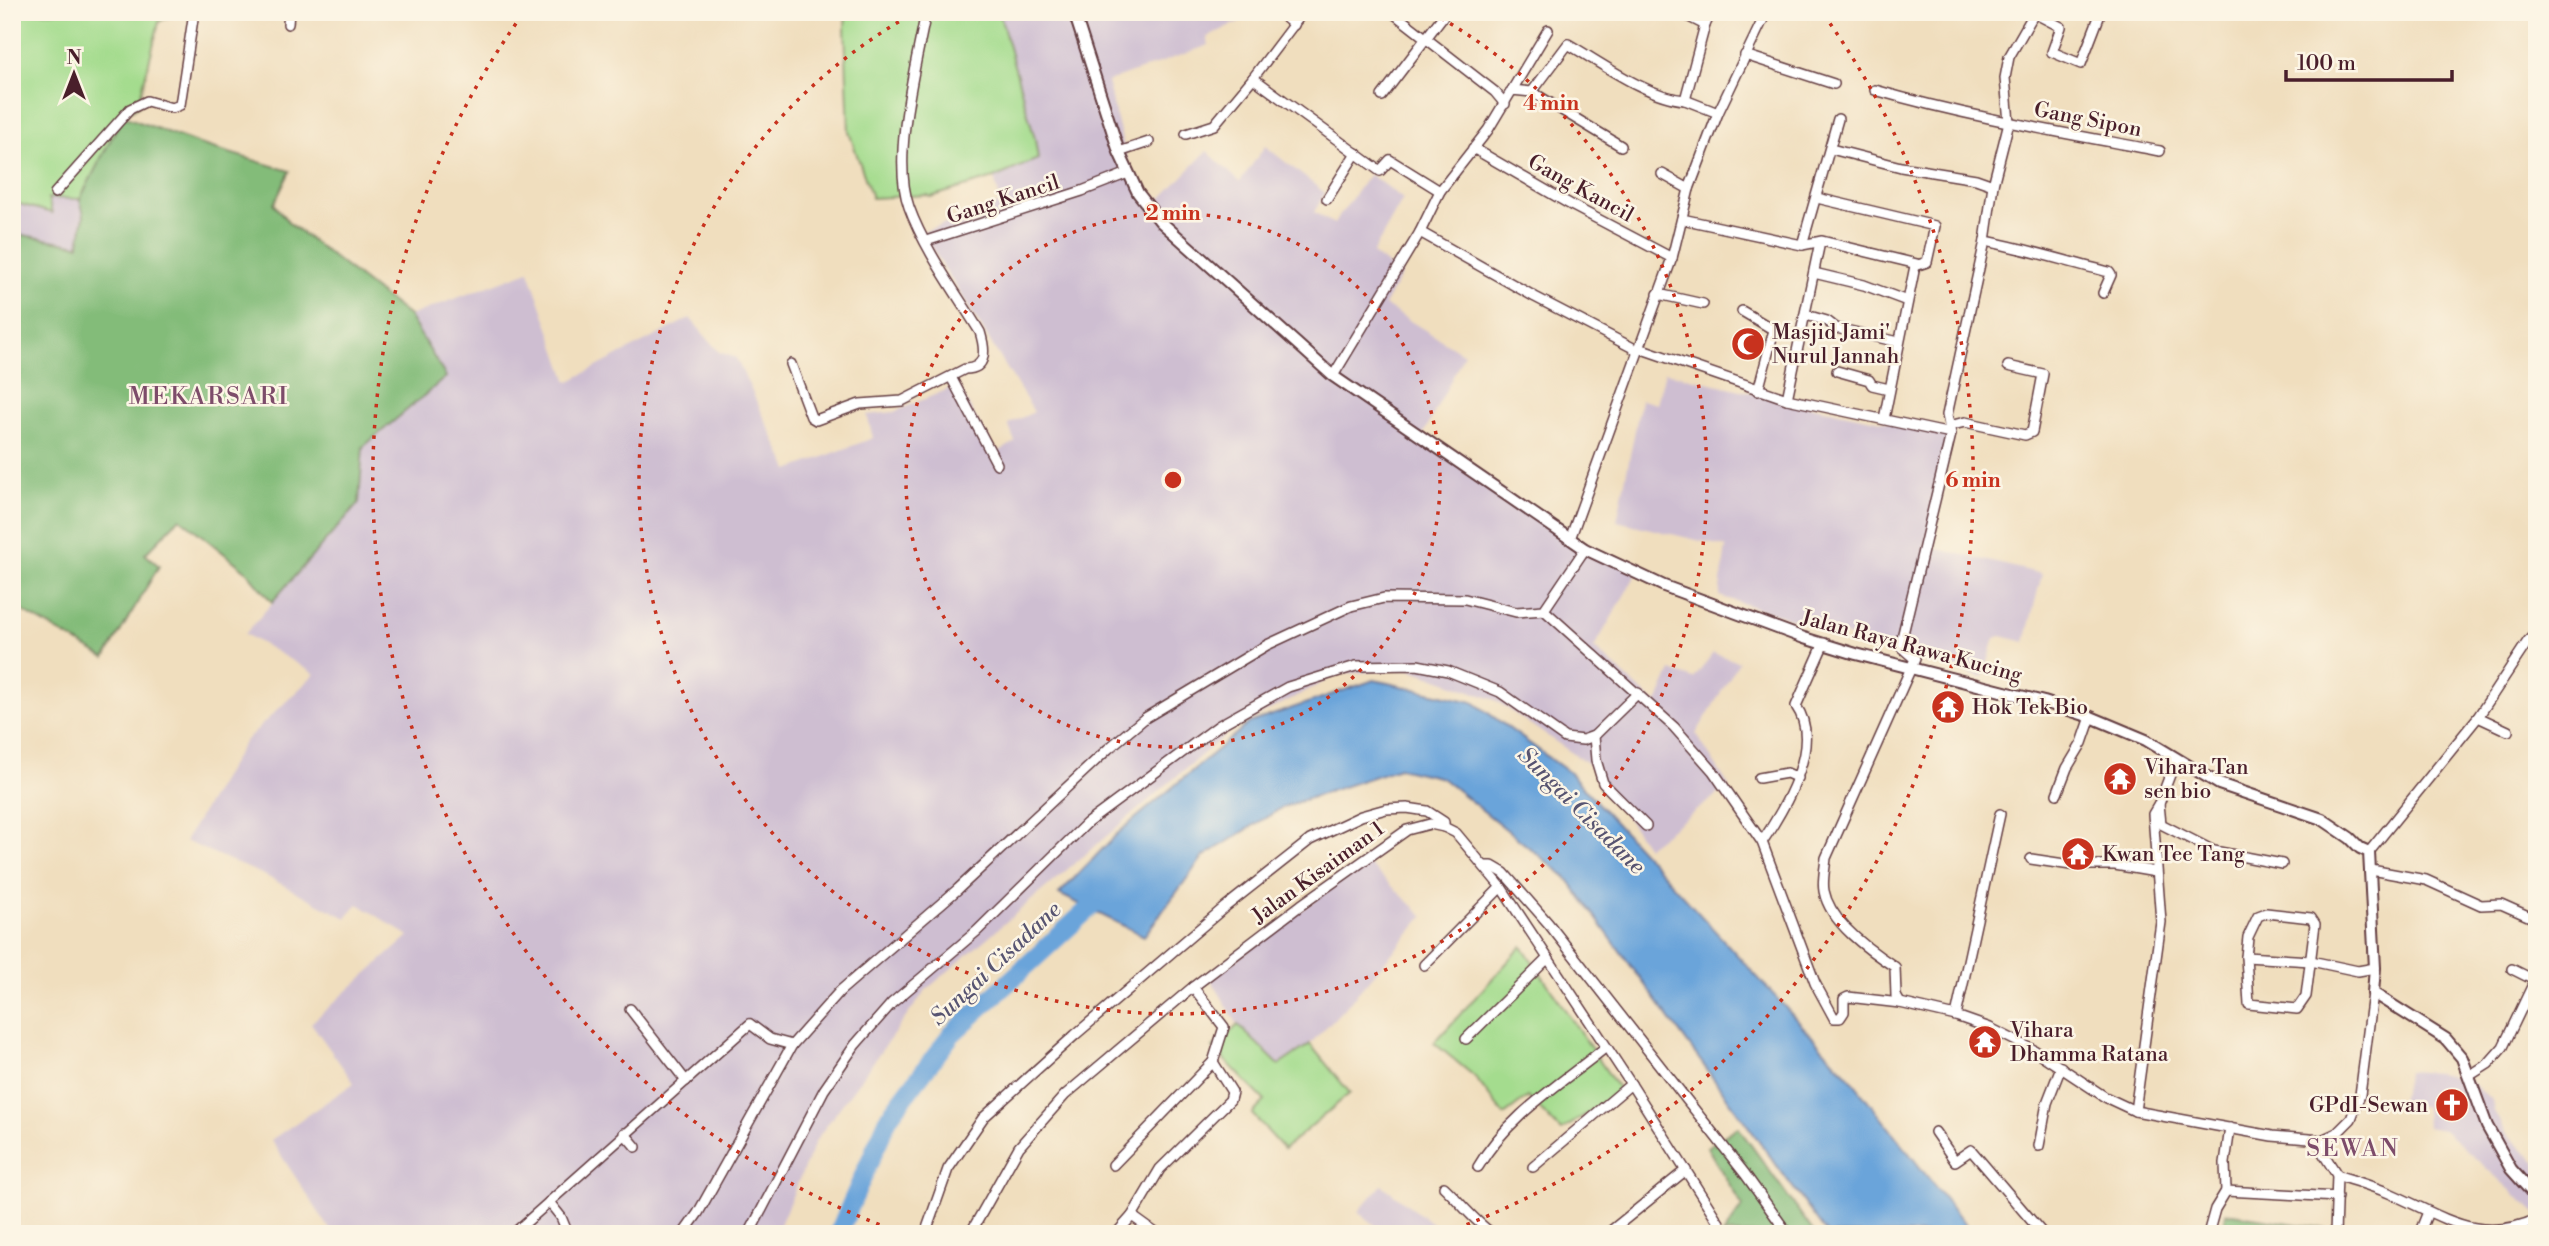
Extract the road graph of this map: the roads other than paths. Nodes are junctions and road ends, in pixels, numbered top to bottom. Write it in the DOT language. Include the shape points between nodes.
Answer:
graph roads {
  1 [pos="194,12"];
  2 [pos="289,12"];
  3 [pos="926,12"];
  4 [pos="1074,12"];
  5 [pos="1279,12"];
  6 [pos="1303,12"];
  7 [pos="1392,12"];
  8 [pos="1446,12"];
  9 [pos="1679,12"];
  10 [pos="1711,12"];
  11 [pos="2101,12"];
  12 [pos="1766,13"];
  13 [pos="2035,13"];
  14 [pos="288,24"];
  15 [pos="1294,24"];
  16 [pos="1705,26"];
  17 [pos="1548,30"];
  18 [pos="1426,40"];
  19 [pos="1745,55"];
  20 [pos="1253,78"];
  21 [pos="1834,84"];
  22 [pos="1512,90"];
  23 [pos="1875,90"];
  24 [pos="1532,92"];
  25 [pos="1382,96"];
  26 [pos="1685,100"];
  27 [pos="1505,104"];
  28 [pos="1718,113"];
  29 [pos="1838,119"];
  30 [pos="2009,122"];
  31 [pos="1186,134"];
  32 [pos="1149,142"];
  33 [pos="1621,146"];
  34 [pos="1473,148"];
  35 [pos="1831,149"];
  36 [pos="2160,150"];
  37 [pos="1119,152"];
  38 [pos="1356,153"];
  39 [pos="1129,173"];
  40 [pos="1662,174"];
  41 [pos="1993,185"];
  42 [pos="1689,189"];
  43 [pos="1440,191"];
  44 [pos="55,194"];
  45 [pos="1817,198"];
  46 [pos="1326,199"];
  47 [pos="1682,219"];
  48 [pos="1420,232"];
  49 [pos="1985,241"];
  50 [pos="926,242"];
  51 [pos="1820,242"];
  52 [pos="1802,245"];
  53 [pos="1672,258"];
  54 [pos="1917,264"];
  55 [pos="1814,273"];
  56 [pos="2103,293"];
  57 [pos="1657,294"];
  58 [pos="1908,301"];
  59 [pos="1703,304"];
  60 [pos="1742,311"];
  61 [pos="1805,315"];
  62 [pos="1899,342"];
  63 [pos="1638,349"];
  64 [pos="791,365"];
  65 [pos="2008,366"];
  66 [pos="1837,371"];
  67 [pos="1333,376"];
  68 [pos="951,377"];
  69 [pos="1889,389"];
  70 [pos="1758,391"];
  71 [pos="1787,400"];
  72 [pos="1884,419"];
  73 [pos="1950,430"];
  74 [pos="997,464"];
  75 [pos="1570,538"];
  76 [pos="1585,549"];
  77 [pos="1544,610"];
  78 [pos="2537,632"];
  79 [pos="1824,643"];
  80 [pos="1910,668"];
  81 [pos="1638,692"];
  82 [pos="2478,716"];
  83 [pos="2091,717"];
  84 [pos="2508,731"];
  85 [pos="1594,736"];
  86 [pos="2176,759"];
  87 [pos="1759,778"];
  88 [pos="1798,778"];
  89 [pos="2057,794"];
  90 [pos="2159,804"];
  91 [pos="2000,814"];
  92 [pos="1646,826"];
  93 [pos="1444,827"];
  94 [pos="1762,842"];
  95 [pos="2370,852"];
  96 [pos="2031,859"];
  97 [pos="2282,864"];
  98 [pos="1484,866"];
  99 [pos="2371,870"];
  100 [pos="2156,872"];
  101 [pos="1501,887"];
  102 [pos="2537,920"];
  103 [pos="2246,957"];
  104 [pos="1548,958"];
  105 [pos="2311,961"];
  106 [pos="1424,965"];
  107 [pos="2375,968"];
  108 [pos="2512,969"];
  109 [pos="2535,978"];
  110 [pos="1193,987"];
  111 [pos="2373,993"];
  112 [pos="1900,1003"];
  113 [pos="630,1009"];
  114 [pos="1956,1016"];
  115 [pos="1466,1039"];
  116 [pos="792,1045"];
  117 [pos="1606,1047"];
  118 [pos="1213,1062"];
  119 [pos="2061,1067"];
  120 [pos="2469,1076"];
  121 [pos="685,1081"];
  122 [pos="1631,1084"];
  123 [pos="2135,1111"];
  124 [pos="2230,1128"];
  125 [pos="1935,1132"];
  126 [pos="624,1133"];
  127 [pos="2322,1140"];
  128 [pos="2039,1146"];
  129 [pos="636,1147"];
  130 [pos="1113,1165"];
  131 [pos="1478,1167"];
  132 [pos="1533,1167"];
  133 [pos="1686,1170"];
  134 [pos="2337,1175"];
  135 [pos="1444,1187"];
  136 [pos="2226,1191"];
  137 [pos="2337,1196"];
  138 [pos="2537,1198"];
  139 [pos="549,1202"];
  140 [pos="2428,1212"];
  141 [pos="1132,1216"];
  142 [pos="2537,1219"];
  143 [pos="513,1234"];
  144 [pos="568,1234"];
  145 [pos="683,1234"];
  146 [pos="749,1234"];
  147 [pos="925,1234"];
  148 [pos="970,1234"];
  149 [pos="1116,1234"];
  150 [pos="1157,1234"];
  151 [pos="1493,1234"];
  152 [pos="1607,1234"];
  153 [pos="1726,1234"];
  154 [pos="1788,1234"];
  155 [pos="2043,1234"];
  156 [pos="2208,1234"];
  157 [pos="2335,1234"];
  158 [pos="2419,1234"];
  1 -- 44 [label="street" via="180,105 172,108 147,101 130,109"];
  2 -- 14 [label="street"];
  3 -- 50 [label="street" via="902,149 908,205"];
  4 -- 37 [label="street, Jalan Raya Rawa Kucing"];
  5 -- 15 [label="street"];
  6 -- 15 [label="street"];
  7 -- 18 [label="street"];
  8 -- 18 [label="street"];
  9 -- 16 [label="street"];
  10 -- 16 [label="street"];
  11 -- 13 [label="street" via="2081,64 2052,52 2061,27"];
  12 -- 19 [label="street"];
  13 -- 30 [label="street" via="2009,57 2005,78"];
  15 -- 20 [label="street"];
  16 -- 26 [label="street"];
  17 -- 22 [label="street"];
  18 -- 25 [label="street"];
  18 -- 27 [label="street"];
  19 -- 21 [label="street"];
  19 -- 28 [label="street"];
  20 -- 31 [label="street" via="1214,125"];
  20 -- 38 [label="street"];
  22 -- 24 [label="street"];
  22 -- 27 [label="street"];
  23 -- 30 [label="street, Gang Sipon"];
  24 -- 26 [label="street" via="1568,44 1644,87"];
  24 -- 33 [label="street"];
  26 -- 28 [label="street"];
  27 -- 34 [label="street"];
  28 -- 42 [label="street"];
  29 -- 35 [label="street"];
  30 -- 36 [label="street, Gang Sipon"];
  30 -- 41 [label="street"];
  32 -- 37 [label="street"];
  34 -- 43 [label="street"];
  34 -- 53 [label="street, Gang Kancil"];
  35 -- 41 [label="street"];
  35 -- 45 [label="street"];
  37 -- 39 [label="street, Jalan Raya Rawa Kucing"];
  38 -- 43 [label="street" via="1380,171 1390,160"];
  38 -- 46 [label="street"];
  39 -- 50 [label="street, Gang Kancil"];
  39 -- 67 [label="street, Jalan Raya Rawa Kucing" via="1138,194 1160,221"];
  40 -- 42 [label="street"];
  41 -- 49 [label="street"];
  42 -- 47 [label="street"];
  43 -- 48 [label="street"];
  45 -- 52 [label="street"];
  45 -- 54 [label="street" via="1933,224 1927,262"];
  47 -- 52 [label="street"];
  47 -- 53 [label="street"];
  48 -- 63 [label="street"];
  48 -- 67 [label="street"];
  49 -- 56 [label="street" via="2109,272"];
  49 -- 73 [label="street" via="1947,415"];
  50 -- 68 [label="street" via="980,332 985,349 981,362"];
  51 -- 52 [label="street"];
  51 -- 54 [label="street"];
  51 -- 55 [label="street"];
  53 -- 57 [label="street"];
  54 -- 58 [label="street"];
  55 -- 58 [label="street"];
  55 -- 61 [label="street"];
  57 -- 59 [label="street"];
  57 -- 63 [label="street"];
  58 -- 62 [label="street"];
  60 -- 70 [label="street" via="1774,330"];
  61 -- 62 [label="street" via="1836,328"];
  61 -- 71 [label="street"];
  62 -- 69 [label="street"];
  63 -- 70 [label="street"];
  63 -- 75 [label="street"];
  64 -- 68 [label="street" via="816,420 860,404 902,401"];
  65 -- 73 [label="street" via="2043,374 2032,432 2025,435 1965,422"];
  66 -- 69 [label="street"];
  67 -- 75 [label="street, Jalan Raya Rawa Kucing"];
  68 -- 74 [label="street"];
  69 -- 72 [label="street"];
  70 -- 71 [label="street"];
  71 -- 72 [label="street"];
  72 -- 73 [label="street"];
  73 -- 80 [label="street" via="1900,646 1915,659"];
  75 -- 76 [label="street, Jalan Raya Rawa Kucing"];
  76 -- 77 [label="street"];
  76 -- 79 [label="street, Jalan Raya Rawa Kucing" via="1664,586"];
  77 -- 81 [label="street"];
  77 -- 116 [label="street" via="1516,612 1465,599 1384,598 1351,606 1267,645 1136,725 840,991"];
  78 -- 82 [label="street"];
  79 -- 80 [label="street, Jalan Raya Rawa Kucing"];
  79 -- 88 [label="street" via="1796,706 1804,717 1805,742"];
  80 -- 83 [label="street, Jalan Raya Rawa Kucing"];
  80 -- 112 [label="street" via="1826,858 1824,889 1835,915 1866,948 1895,967"];
  81 -- 85 [label="street"];
  81 -- 94 [label="street" via="1713,771"];
  82 -- 84 [label="street"];
  82 -- 95 [label="street"];
  83 -- 86 [label="street, Jalan Raya Rawa Kucing" via="2146,740"];
  83 -- 89 [label="street"];
  85 -- 92 [label="street" via="1603,783"];
  85 -- 146 [label="street" via="1565,738 1500,692 1448,671 1417,665 1356,666 1316,677 1288,687 1218,726 1087,824 977,931 892,1003 824,1090"];
  86 -- 90 [label="street"];
  86 -- 95 [label="street, Jalan Raya Rawa Kucing" via="2219,784 2322,819"];
  87 -- 88 [label="street" via="1787,773"];
  88 -- 94 [label="street"];
  90 -- 97 [label="street" via="2159,818 2167,829 2214,850"];
  90 -- 100 [label="street" via="2153,814"];
  91 -- 114 [label="street"];
  93 -- 98 [label="street" via="1456,833"];
  93 -- 110 [label="street, Jalan Kisaiman 1" via="1430,824 1407,830"];
  93 -- 147 [label="street" via="1444,822 1427,811 1386,809 1310,840 1105,1009 983,1118 948,1170"];
  94 -- 112 [label="street" via="1815,983 1834,1018 1844,1012 1848,997"];
  95 -- 99 [label="street"];
  96 -- 100 [label="street"];
  98 -- 101 [label="street"];
  98 -- 154 [label="street" via="1504,873 1548,923"];
  99 -- 102 [label="street" via="2426,880 2481,905 2501,904"];
  99 -- 107 [label="street"];
  100 -- 123 [label="street" via="2161,922"];
  101 -- 104 [label="street"];
  101 -- 106 [label="street"];
  103 -- 105 [label="street"];
  103 -- 105 [label="street" via="2248,937 2258,915 2266,913 2311,918 2315,930"];
  103 -- 105 [label="street" via="2249,1004 2297,1009 2306,996"];
  104 -- 115 [label="street"];
  104 -- 117 [label="street"];
  105 -- 107 [label="street" via="2358,971"];
  107 -- 111 [label="street"];
  108 -- 109 [label="street"];
  109 -- 120 [label="street" via="2503,1047"];
  110 -- 118 [label="street" via="1224,1027"];
  110 -- 148 [label="street, Jalan Kisaiman 1" via="1065,1095 1019,1147"];
  111 -- 120 [label="street" via="2446,1039 2462,1058"];
  111 -- 127 [label="street" via="2360,1095 2351,1119"];
  112 -- 114 [label="street"];
  113 -- 121 [label="street"];
  114 -- 119 [label="street" via="1990,1028"];
  116 -- 121 [label="street" via="770,1039 750,1024"];
  116 -- 145 [label="street"];
  117 -- 122 [label="street"];
  117 -- 131 [label="street" via="1518,1118"];
  118 -- 130 [label="street"];
  118 -- 141 [label="street" via="1232,1092 1230,1100 1160,1170"];
  119 -- 123 [label="street"];
  119 -- 128 [label="street" via="2047,1103"];
  120 -- 138 [label="street" via="2487,1126 2511,1169"];
  121 -- 126 [label="street"];
  122 -- 132 [label="street"];
  122 -- 133 [label="street"];
  123 -- 124 [label="street"];
  124 -- 127 [label="street"];
  124 -- 136 [label="street"];
  125 -- 155 [label="street" via="1955,1161 1971,1150"];
  126 -- 129 [label="street"];
  126 -- 139 [label="street"];
  127 -- 134 [label="street" via="2323,1153"];
  133 -- 152 [label="street"];
  133 -- 153 [label="street"];
  134 -- 137 [label="street"];
  134 -- 140 [label="street"];
  135 -- 151 [label="street" via="1476,1223"];
  136 -- 137 [label="street"];
  136 -- 156 [label="street"];
  137 -- 157 [label="street"];
  139 -- 143 [label="street"];
  139 -- 144 [label="street"];
  140 -- 142 [label="street" via="2452,1226 2490,1233 2522,1228"];
  140 -- 158 [label="street"];
  141 -- 149 [label="street"];
  141 -- 150 [label="street"];
}
